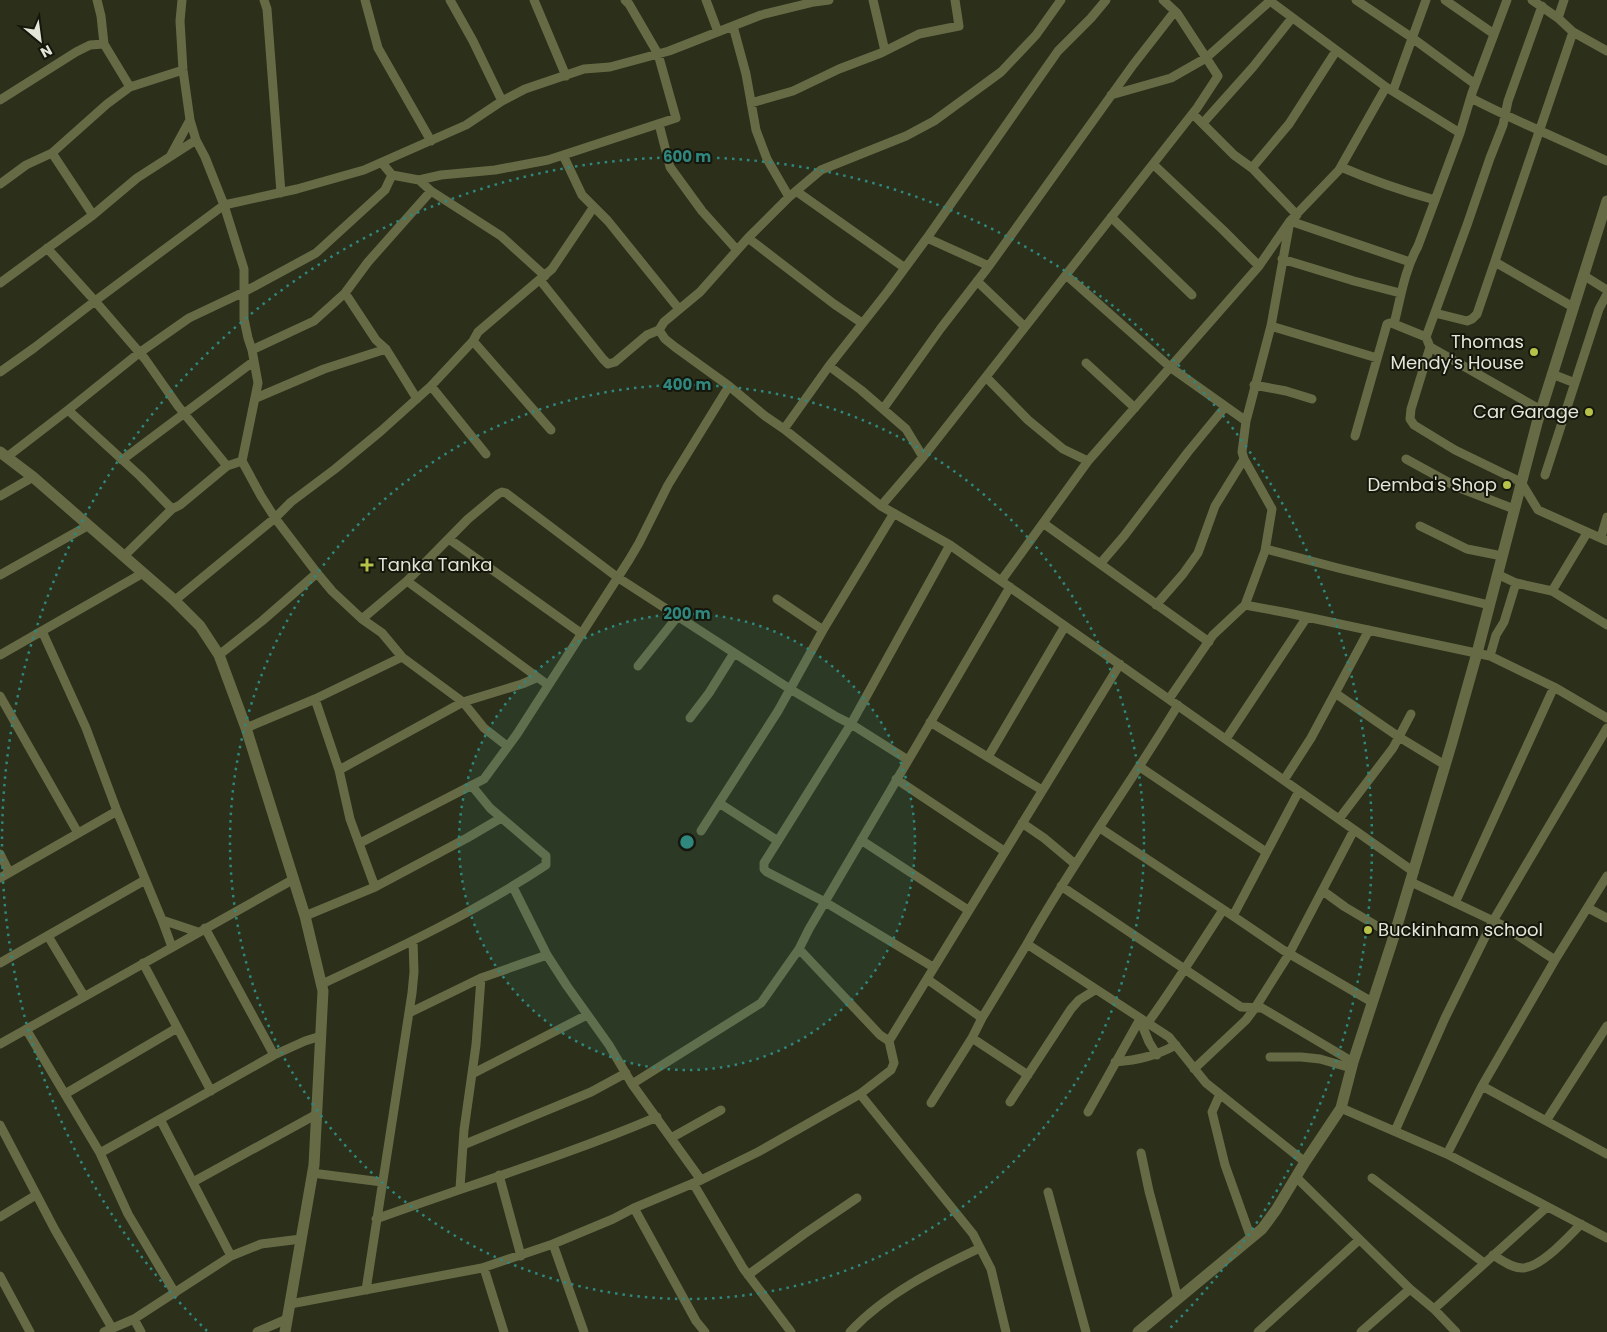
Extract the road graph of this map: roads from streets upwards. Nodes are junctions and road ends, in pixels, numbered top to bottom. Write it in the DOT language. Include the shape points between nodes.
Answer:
graph roads {
  1 [pos="97,0"];
  2 [pos="182,0"];
  3 [pos="264,0"];
  4 [pos="365,0"];
  5 [pos="450,0"];
  6 [pos="534,0"];
  7 [pos="625,0"];
  8 [pos="706,0"];
  9 [pos="829,0"];
  10 [pos="873,0"];
  11 [pos="955,0"];
  12 [pos="1060,0"];
  13 [pos="1106,0"];
  14 [pos="1163,0"];
  15 [pos="1356,0"];
  16 [pos="1426,0"];
  17 [pos="1445,0"];
  18 [pos="1507,0"];
  19 [pos="1532,0"];
  20 [pos="1564,0"];
  21 [pos="1271,1"];
  22 [pos="791,4"];
  23 [pos="1542,6"];
  24 [pos="1175,12"];
  25 [pos="1292,18"];
  26 [pos="1558,18"];
  27 [pos="733,26"];
  28 [pos="718,32"];
  29 [pos="1573,32"];
  30 [pos="1494,34"];
  31 [pos="1411,37"];
  32 [pos="104,44"];
  33 [pos="885,51"];
  34 [pos="1336,51"];
  35 [pos="1607,51"];
  36 [pos="658,54"];
  37 [pos="1206,58"];
  38 [pos="183,70"];
  39 [pos="566,76"];
  40 [pos="1475,84"];
  41 [pos="130,87"];
  42 [pos="1390,89"];
  43 [pos="1111,94"];
  44 [pos="1471,98"];
  45 [pos="0,100"];
  46 [pos="502,101"];
  47 [pos="751,103"];
  48 [pos="1193,114"];
  49 [pos="1505,116"];
  50 [pos="190,120"];
  51 [pos="1203,123"];
  52 [pos="659,124"];
  53 [pos="1538,129"];
  54 [pos="1460,133"];
  55 [pos="196,140"];
  56 [pos="431,141"];
  57 [pos="52,152"];
  58 [pos="563,154"];
  59 [pos="171,156"];
  60 [pos="1607,161"];
  61 [pos="382,163"];
  62 [pos="1153,164"];
  63 [pos="1341,167"];
  64 [pos="1252,168"];
  65 [pos="392,175"];
  66 [pos="419,180"];
  67 [pos="0,184"];
  68 [pos="431,191"];
  69 [pos="796,191"];
  70 [pos="281,193"];
  71 [pos="789,197"];
  72 [pos="1435,200"];
  73 [pos="1607,201"];
  74 [pos="224,205"];
  75 [pos="593,208"];
  76 [pos="94,215"];
  77 [pos="1111,217"];
  78 [pos="1294,218"];
  79 [pos="748,238"];
  80 [pos="927,238"];
  81 [pos="47,248"];
  82 [pos="738,250"];
  83 [pos="1282,259"];
  84 [pos="1410,262"];
  85 [pos="1495,262"];
  86 [pos="989,266"];
  87 [pos="1259,266"];
  88 [pos="905,268"];
  89 [pos="1066,275"];
  90 [pos="1583,275"];
  91 [pos="543,278"];
  92 [pos="977,281"];
  93 [pos="0,283"];
  94 [pos="244,292"];
  95 [pos="1607,292"];
  96 [pos="345,293"];
  97 [pos="1400,293"];
  98 [pos="1192,295"];
  99 [pos="95,301"];
  100 [pos="1573,307"];
  101 [pos="679,309"];
  102 [pos="1435,313"];
  103 [pos="862,323"];
  104 [pos="1394,324"];
  105 [pos="1271,326"];
  106 [pos="1025,327"];
  107 [pos="659,330"];
  108 [pos="1426,337"];
  109 [pos="473,340"];
  110 [pos="1430,347"];
  111 [pos="386,349"];
  112 [pos="252,350"];
  113 [pos="139,353"];
  114 [pos="1377,358"];
  115 [pos="254,361"];
  116 [pos="1086,363"];
  117 [pos="828,366"];
  118 [pos="1170,367"];
  119 [pos="0,372"];
  120 [pos="1552,374"];
  121 [pos="986,377"];
  122 [pos="1575,384"];
  123 [pos="431,386"];
  124 [pos="729,386"];
  125 [pos="1254,386"];
  126 [pos="256,398"];
  127 [pos="417,399"];
  128 [pos="1312,399"];
  129 [pos="1225,407"];
  130 [pos="883,408"];
  131 [pos="1134,408"];
  132 [pos="68,410"];
  133 [pos="1541,410"];
  134 [pos="185,414"];
  135 [pos="1246,421"];
  136 [pos="784,429"];
  137 [pos="551,430"];
  138 [pos="1355,436"];
  139 [pos="3,454"];
  140 [pos="486,454"];
  141 [pos="923,458"];
  142 [pos="1406,458"];
  143 [pos="1244,459"];
  144 [pos="122,460"];
  145 [pos="242,461"];
  146 [pos="1088,461"];
  147 [pos="227,466"];
  148 [pos="1545,475"];
  149 [pos="34,476"];
  150 [pos="1522,482"];
  151 [pos="0,496"];
  152 [pos="881,506"];
  153 [pos="172,509"];
  154 [pos="1514,510"];
  155 [pos="894,513"];
  156 [pos="1607,517"];
  157 [pos="275,518"];
  158 [pos="1043,523"];
  159 [pos="89,525"];
  160 [pos="1420,526"];
  161 [pos="1587,533"];
  162 [pos="449,539"];
  163 [pos="1604,539"];
  164 [pos="950,546"];
  165 [pos="1266,549"];
  166 [pos="124,556"];
  167 [pos="1502,556"];
  168 [pos="1100,564"];
  169 [pos="143,572"];
  170 [pos="318,573"];
  171 [pos="1497,574"];
  172 [pos="0,575"];
  173 [pos="617,577"];
  174 [pos="407,581"];
  175 [pos="1000,581"];
  176 [pos="1516,583"];
  177 [pos="1010,587"];
  178 [pos="1552,591"];
  179 [pos="174,600"];
  180 [pos="777,600"];
  181 [pos="1156,605"];
  182 [pos="1246,605"];
  183 [pos="1489,605"];
  184 [pos="678,616"];
  185 [pos="1307,617"];
  186 [pos="362,619"];
  187 [pos="1607,625"];
  188 [pos="1065,626"];
  189 [pos="823,630"];
  190 [pos="1369,630"];
  191 [pos="42,631"];
  192 [pos="582,634"];
  193 [pos="1209,642"];
  194 [pos="1477,652"];
  195 [pos="734,653"];
  196 [pos="0,655"];
  197 [pos="220,655"];
  198 [pos="1490,656"];
  199 [pos="402,657"];
  200 [pos="1120,664"];
  201 [pos="638,666"];
  202 [pos="536,678"];
  203 [pos="548,685"];
  204 [pos="1554,687"];
  205 [pos="790,690"];
  206 [pos="1335,694"];
  207 [pos="0,696"];
  208 [pos="315,699"];
  209 [pos="1169,699"];
  210 [pos="463,702"];
  211 [pos="1178,706"];
  212 [pos="1411,714"];
  213 [pos="690,718"];
  214 [pos="1607,718"];
  215 [pos="930,722"];
  216 [pos="851,724"];
  217 [pos="246,728"];
  218 [pos="1607,728"];
  219 [pos="1399,736"];
  220 [pos="1226,739"];
  221 [pos="507,746"];
  222 [pos="988,757"];
  223 [pos="908,760"];
  224 [pos="1445,765"];
  225 [pos="1140,767"];
  226 [pos="339,770"];
  227 [pos="896,779"];
  228 [pos="1284,780"];
  229 [pos="472,786"];
  230 [pos="1042,790"];
  231 [pos="1299,791"];
  232 [pos="719,803"];
  233 [pos="117,811"];
  234 [pos="501,818"];
  235 [pos="1339,819"];
  236 [pos="1022,823"];
  237 [pos="1100,828"];
  238 [pos="1354,830"];
  239 [pos="701,831"];
  240 [pos="78,833"];
  241 [pos="861,840"];
  242 [pos="778,841"];
  243 [pos="360,843"];
  244 [pos="1004,851"];
  245 [pos="1266,852"];
  246 [pos="0,854"];
  247 [pos="1075,864"];
  248 [pos="9,872"];
  249 [pos="1607,876"];
  250 [pos="1412,877"];
  251 [pos="0,878"];
  252 [pos="294,879"];
  253 [pos="146,880"];
  254 [pos="1061,886"];
  255 [pos="375,887"];
  256 [pos="513,887"];
  257 [pos="1323,891"];
  258 [pos="825,902"];
  259 [pos="1455,903"];
  260 [pos="1588,908"];
  261 [pos="968,910"];
  262 [pos="1223,910"];
  263 [pos="305,916"];
  264 [pos="1233,916"];
  265 [pos="1607,918"];
  266 [pos="162,920"];
  267 [pos="1494,920"];
  268 [pos="202,930"];
  269 [pos="48,936"];
  270 [pos="1394,936"];
  271 [pos="413,941"];
  272 [pos="1027,944"];
  273 [pos="172,947"];
  274 [pos="799,949"];
  275 [pos="1289,954"];
  276 [pos="547,955"];
  277 [pos="1555,960"];
  278 [pos="0,963"];
  279 [pos="143,963"];
  280 [pos="932,968"];
  281 [pos="1184,968"];
  282 [pos="481,978"];
  283 [pos="927,979"];
  284 [pos="322,984"];
  285 [pos="1095,990"];
  286 [pos="84,996"];
  287 [pos="1372,1002"];
  288 [pos="1255,1008"];
  289 [pos="409,1013"];
  290 [pos="587,1015"];
  291 [pos="982,1018"];
  292 [pos="1144,1022"];
  293 [pos="1607,1026"];
  294 [pos="177,1028"];
  295 [pos="26,1029"];
  296 [pos="321,1036"];
  297 [pos="972,1038"];
  298 [pos="889,1041"];
  299 [pos="0,1044"];
  300 [pos="1176,1045"];
  301 [pos="274,1055"];
  302 [pos="1156,1055"];
  303 [pos="1270,1057"];
  304 [pos="1115,1062"];
  305 [pos="1352,1065"];
  306 [pos="1194,1069"];
  307 [pos="626,1073"];
  308 [pos="472,1074"];
  309 [pos="1028,1074"];
  310 [pos="632,1084"];
  311 [pos="1482,1086"];
  312 [pos="211,1091"];
  313 [pos="65,1094"];
  314 [pos="860,1094"];
  315 [pos="1220,1094"];
  316 [pos="1010,1102"];
  317 [pos="931,1103"];
  318 [pos="1341,1108"];
  319 [pos="721,1110"];
  320 [pos="1088,1112"];
  321 [pos="317,1114"];
  322 [pos="657,1118"];
  323 [pos="160,1119"];
  324 [pos="1546,1121"];
  325 [pos="0,1125"];
  326 [pos="1395,1131"];
  327 [pos="671,1138"];
  328 [pos="463,1145"];
  329 [pos="100,1153"];
  330 [pos="1140,1153"];
  331 [pos="1448,1154"];
  332 [pos="1607,1154"];
  333 [pos="1305,1162"];
  334 [pos="312,1174"];
  335 [pos="499,1175"];
  336 [pos="1296,1177"];
  337 [pos="1372,1178"];
  338 [pos="697,1181"];
  339 [pos="193,1182"];
  340 [pos="382,1182"];
  341 [pos="460,1188"];
  342 [pos="1048,1192"];
  343 [pos="36,1195"];
  344 [pos="857,1198"];
  345 [pos="1547,1207"];
  346 [pos="634,1208"];
  347 [pos="0,1216"];
  348 [pos="376,1219"];
  349 [pos="1581,1224"];
  350 [pos="1251,1238"];
  351 [pos="1607,1238"];
  352 [pos="301,1239"];
  353 [pos="1359,1240"];
  354 [pos="553,1244"];
  355 [pos="980,1248"];
  356 [pos="1493,1255"];
  357 [pos="231,1256"];
  358 [pos="521,1256"];
  359 [pos="1484,1263"];
  360 [pos="484,1268"];
  361 [pos="748,1275"];
  362 [pos="0,1276"];
  363 [pos="1410,1289"];
  364 [pos="366,1290"];
  365 [pos="175,1293"];
  366 [pos="1178,1299"];
  367 [pos="290,1304"];
  368 [pos="1434,1309"];
  369 [pos="134,1319"];
  370 [pos="287,1319"];
  371 [pos="108,1330"];
  372 [pos="30,1332"];
  373 [pos="141,1332"];
  374 [pos="256,1332"];
  375 [pos="285,1332"];
  376 [pos="504,1332"];
  377 [pos="584,1332"];
  378 [pos="705,1332"];
  379 [pos="791,1332"];
  380 [pos="850,1332"];
  381 [pos="1006,1332"];
  382 [pos="1086,1332"];
  383 [pos="1138,1332"];
  384 [pos="1258,1332"];
  385 [pos="1361,1332"];
  386 [pos="1456,1332"];
  1 -- 32 [label="street"];
  2 -- 38 [label="street"];
  3 -- 70 [label="street"];
  4 -- 56 [label="street" via="378,48"];
  5 -- 46 [label="street"];
  6 -- 39 [label="street"];
  7 -- 36 [label="street"];
  8 -- 28 [label="street"];
  9 -- 22 [label="street"];
  10 -- 33 [label="street"];
  11 -- 33 [label="street" via="959,26 920,34"];
  12 -- 69 [label="street" via="1036,36 1001,72 934,121 906,136 821,170"];
  13 -- 80 [label="street" via="1058,51"];
  14 -- 24 [label="street"];
  15 -- 31 [label="street"];
  16 -- 31 [label="street"];
  17 -- 30 [label="street"];
  18 -- 30 [label="street"];
  19 -- 23 [label="street"];
  20 -- 26 [label="street"];
  21 -- 25 [label="street"];
  21 -- 37 [label="street"];
  22 -- 27 [label="street"];
  23 -- 26 [label="street"];
  23 -- 49 [label="street"];
  24 -- 37 [label="street"];
  24 -- 43 [label="street"];
  25 -- 34 [label="street"];
  25 -- 51 [label="street"];
  26 -- 29 [label="street"];
  27 -- 28 [label="street"];
  27 -- 47 [label="street"];
  28 -- 36 [label="street"];
  29 -- 35 [label="street"];
  29 -- 53 [label="street"];
  30 -- 40 [label="street"];
  31 -- 40 [label="street"];
  31 -- 42 [label="street"];
  32 -- 41 [label="street"];
  32 -- 45 [label="street" via="90,45 76,52"];
  33 -- 47 [label="street" via="793,91"];
  34 -- 42 [label="street"];
  34 -- 64 [label="street" via="1289,124"];
  36 -- 39 [label="street" via="610,67 584,69"];
  36 -- 52 [label="street" via="676,118"];
  37 -- 43 [label="street" via="1171,78"];
  37 -- 48 [label="street" via="1218,76"];
  38 -- 41 [label="street"];
  38 -- 50 [label="street"];
  39 -- 46 [label="street"];
  40 -- 44 [label="street"];
  41 -- 57 [label="street"];
  42 -- 54 [label="street"];
  42 -- 63 [label="street"];
  43 -- 86 [label="street"];
  44 -- 49 [label="street"];
  44 -- 54 [label="street"];
  46 -- 56 [label="street" via="466,125"];
  47 -- 71 [label="street" via="756,130 767,159"];
  48 -- 51 [label="street"];
  48 -- 62 [label="street"];
  49 -- 53 [label="street"];
  49 -- 102 [label="street"];
  50 -- 55 [label="street"];
  50 -- 59 [label="street"];
  51 -- 64 [label="street" via="1234,155"];
  52 -- 58 [label="street"];
  52 -- 82 [label="street" via="670,167 702,211"];
  53 -- 60 [label="street"];
  53 -- 85 [label="street"];
  54 -- 72 [label="street"];
  55 -- 59 [label="street"];
  55 -- 74 [label="street"];
  56 -- 61 [label="street"];
  57 -- 67 [label="street" via="26,165"];
  57 -- 76 [label="street"];
  58 -- 66 [label="street" via="495,170"];
  58 -- 75 [label="street" via="582,195"];
  59 -- 76 [label="street" via="137,178"];
  61 -- 65 [label="street"];
  61 -- 70 [label="street"];
  62 -- 77 [label="street"];
  62 -- 87 [label="street"];
  63 -- 72 [label="street"];
  63 -- 78 [label="street"];
  64 -- 78 [label="street"];
  65 -- 66 [label="street"];
  65 -- 94 [label="street" via="385,190 316,253"];
  66 -- 68 [label="street"];
  68 -- 91 [label="street" via="501,236"];
  68 -- 96 [label="street"];
  69 -- 71 [label="street"];
  69 -- 88 [label="street"];
  70 -- 74 [label="street"];
  71 -- 79 [label="street"];
  72 -- 84 [label="street"];
  73 -- 90 [label="street"];
  74 -- 94 [label="street" via="244,269"];
  74 -- 99 [label="street"];
  75 -- 91 [label="street"];
  75 -- 101 [label="street" via="608,221"];
  76 -- 81 [label="street"];
  77 -- 89 [label="street"];
  77 -- 98 [label="street"];
  78 -- 83 [label="street"];
  78 -- 84 [label="street"];
  78 -- 87 [label="street"];
  79 -- 82 [label="street"];
  79 -- 103 [label="street"];
  80 -- 86 [label="street"];
  80 -- 88 [label="street"];
  81 -- 93 [label="street"];
  81 -- 99 [label="street"];
  82 -- 101 [label="street" via="700,292"];
  83 -- 97 [label="street"];
  83 -- 105 [label="street"];
  84 -- 97 [label="street"];
  85 -- 100 [label="street"];
  85 -- 102 [label="street" via="1477,314 1472,319 1467,321"];
  86 -- 92 [label="street"];
  87 -- 118 [label="street"];
  88 -- 103 [label="street"];
  89 -- 106 [label="street"];
  89 -- 118 [label="street"];
  90 -- 95 [label="street"];
  90 -- 100 [label="street"];
  91 -- 107 [label="street" via="608,364 615,362 646,335"];
  91 -- 109 [label="street" via="478,332"];
  92 -- 106 [label="street"];
  92 -- 130 [label="street"];
  94 -- 112 [label="street" via="244,319"];
  94 -- 113 [label="street" via="189,318"];
  95 -- 122 [label="street"];
  96 -- 111 [label="street" via="376,340"];
  96 -- 112 [label="street" via="314,321"];
  97 -- 104 [label="street"];
  99 -- 113 [label="street"];
  99 -- 119 [label="street"];
  100 -- 120 [label="street"];
  101 -- 107 [label="street"];
  102 -- 108 [label="street"];
  103 -- 117 [label="street"];
  104 -- 108 [label="street"];
  104 -- 114 [label="street" via="1387,324"];
  105 -- 114 [label="street"];
  105 -- 125 [label="street"];
  106 -- 121 [label="street"];
  107 -- 124 [label="street" via="675,347"];
  108 -- 110 [label="street"];
  109 -- 123 [label="street"];
  109 -- 137 [label="street"];
  110 -- 133 [label="street"];
  110 -- 150 [label="street" via="1411,409 1410,419 1414,425 1455,450"];
  111 -- 126 [label="street" via="324,369"];
  111 -- 127 [label="street"];
  112 -- 115 [label="street"];
  113 -- 132 [label="street"];
  113 -- 134 [label="street"];
  114 -- 138 [label="street"];
  115 -- 126 [label="street" via="258,382"];
  115 -- 134 [label="street"];
  116 -- 131 [label="street"];
  117 -- 130 [label="street"];
  117 -- 136 [label="street"];
  118 -- 129 [label="street"];
  118 -- 131 [label="street"];
  120 -- 122 [label="street"];
  120 -- 133 [label="street"];
  121 -- 141 [label="street"];
  121 -- 146 [label="street" via="1063,450"];
  122 -- 148 [label="street"];
  123 -- 127 [label="street"];
  123 -- 140 [label="street"];
  124 -- 136 [label="street"];
  124 -- 173 [label="street" via="668,485 639,543"];
  125 -- 128 [label="street"];
  125 -- 135 [label="street"];
  126 -- 145 [label="street"];
  127 -- 157 [label="street"];
  129 -- 135 [label="street"];
  129 -- 168 [label="street"];
  130 -- 141 [label="street" via="906,429"];
  131 -- 146 [label="street"];
  132 -- 139 [label="street"];
  132 -- 144 [label="street"];
  133 -- 150 [label="street"];
  134 -- 144 [label="street"];
  134 -- 147 [label="street"];
  135 -- 143 [label="street"];
  136 -- 152 [label="street"];
  139 -- 149 [label="street"];
  141 -- 152 [label="street"];
  142 -- 154 [label="street" via="1457,487"];
  143 -- 165 [label="street" via="1272,509"];
  143 -- 181 [label="street" via="1215,506 1198,553"];
  144 -- 153 [label="street"];
  145 -- 147 [label="street"];
  145 -- 157 [label="street"];
  146 -- 158 [label="street"];
  147 -- 153 [label="street"];
  149 -- 151 [label="street"];
  149 -- 159 [label="street"];
  150 -- 154 [label="street"];
  150 -- 161 [label="street" via="1538,510"];
  152 -- 155 [label="street"];
  153 -- 166 [label="street"];
  154 -- 167 [label="street"];
  155 -- 164 [label="street"];
  155 -- 189 [label="street"];
  156 -- 163 [label="street"];
  157 -- 170 [label="street"];
  157 -- 179 [label="street"];
  158 -- 168 [label="street"];
  158 -- 175 [label="street"];
  159 -- 166 [label="street"];
  159 -- 172 [label="street"];
  160 -- 167 [label="street" via="1467,549"];
  161 -- 163 [label="street"];
  161 -- 178 [label="street"];
  162 -- 173 [label="street" via="502,492"];
  162 -- 174 [label="street"];
  162 -- 192 [label="street"];
  164 -- 175 [label="street"];
  164 -- 216 [label="street"];
  165 -- 182 [label="street"];
  165 -- 183 [label="street"];
  166 -- 169 [label="street"];
  167 -- 171 [label="street"];
  168 -- 181 [label="street"];
  169 -- 179 [label="street"];
  169 -- 191 [label="street"];
  170 -- 186 [label="street"];
  170 -- 197 [label="street"];
  171 -- 176 [label="street"];
  171 -- 183 [label="street"];
  173 -- 184 [label="street"];
  173 -- 192 [label="street"];
  174 -- 186 [label="street"];
  174 -- 202 [label="street"];
  175 -- 177 [label="street"];
  176 -- 178 [label="street"];
  176 -- 198 [label="street"];
  177 -- 188 [label="street"];
  177 -- 215 [label="street"];
  178 -- 187 [label="street"];
  179 -- 197 [label="street" via="200,626"];
  180 -- 189 [label="street"];
  181 -- 193 [label="street"];
  182 -- 185 [label="street"];
  182 -- 193 [label="street"];
  183 -- 194 [label="street"];
  184 -- 195 [label="street"];
  184 -- 201 [label="street"];
  185 -- 190 [label="street"];
  185 -- 220 [label="street"];
  186 -- 199 [label="street" via="382,633"];
  188 -- 200 [label="street"];
  188 -- 222 [label="street"];
  189 -- 205 [label="street"];
  190 -- 194 [label="street"];
  190 -- 206 [label="street"];
  191 -- 196 [label="street"];
  191 -- 233 [label="street" via="86,728"];
  192 -- 203 [label="street"];
  193 -- 209 [label="street"];
  194 -- 198 [label="street"];
  194 -- 224 [label="street"];
  195 -- 205 [label="street"];
  195 -- 213 [label="street"];
  197 -- 217 [label="street"];
  198 -- 204 [label="street"];
  199 -- 208 [label="street"];
  199 -- 210 [label="street"];
  200 -- 209 [label="street"];
  200 -- 230 [label="street"];
  202 -- 203 [label="street"];
  202 -- 210 [label="street"];
  203 -- 221 [label="street"];
  204 -- 214 [label="street"];
  204 -- 259 [label="street"];
  205 -- 216 [label="street"];
  205 -- 232 [label="street"];
  206 -- 219 [label="street"];
  206 -- 228 [label="street"];
  207 -- 240 [label="street"];
  208 -- 217 [label="street"];
  208 -- 226 [label="street"];
  209 -- 211 [label="street"];
  210 -- 221 [label="street" via="484,728"];
  210 -- 226 [label="street"];
  211 -- 220 [label="street"];
  211 -- 225 [label="street"];
  212 -- 219 [label="street"];
  215 -- 222 [label="street"];
  215 -- 223 [label="street"];
  216 -- 223 [label="street"];
  216 -- 242 [label="street"];
  217 -- 252 [label="street"];
  218 -- 267 [label="street"];
  219 -- 224 [label="street"];
  219 -- 235 [label="street"];
  220 -- 228 [label="street"];
  221 -- 229 [label="street" via="484,779"];
  222 -- 230 [label="street"];
  223 -- 227 [label="street"];
  224 -- 250 [label="street"];
  225 -- 237 [label="street"];
  225 -- 245 [label="street"];
  226 -- 243 [label="street" via="350,819"];
  227 -- 241 [label="street"];
  227 -- 244 [label="street"];
  228 -- 231 [label="street"];
  229 -- 234 [label="street"];
  229 -- 243 [label="street"];
  230 -- 236 [label="street"];
  231 -- 235 [label="street"];
  231 -- 245 [label="street"];
  232 -- 239 [label="street"];
  232 -- 242 [label="street"];
  233 -- 240 [label="street"];
  233 -- 253 [label="street"];
  234 -- 255 [label="street"];
  234 -- 256 [label="street" via="546,856 546,865"];
  235 -- 238 [label="street"];
  236 -- 244 [label="street"];
  236 -- 247 [label="street"];
  237 -- 247 [label="street"];
  237 -- 262 [label="street"];
  238 -- 250 [label="street"];
  238 -- 257 [label="street"];
  240 -- 248 [label="street"];
  241 -- 258 [label="street"];
  241 -- 261 [label="street"];
  242 -- 258 [label="street" via="764,863 764,869"];
  243 -- 255 [label="street"];
  244 -- 261 [label="street"];
  245 -- 264 [label="street"];
  246 -- 248 [label="street"];
  247 -- 254 [label="street"];
  248 -- 251 [label="street"];
  249 -- 260 [label="street"];
  250 -- 259 [label="street"];
  250 -- 270 [label="street"];
  252 -- 263 [label="street"];
  252 -- 268 [label="street"];
  253 -- 266 [label="street"];
  253 -- 269 [label="street"];
  254 -- 272 [label="street"];
  254 -- 281 [label="street"];
  255 -- 263 [label="street"];
  256 -- 271 [label="street"];
  256 -- 276 [label="street"];
  257 -- 270 [label="street"];
  257 -- 275 [label="street"];
  258 -- 274 [label="street"];
  258 -- 280 [label="street"];
  259 -- 267 [label="street"];
  260 -- 265 [label="street"];
  260 -- 277 [label="street"];
  261 -- 280 [label="street"];
  262 -- 264 [label="street"];
  262 -- 281 [label="street"];
  263 -- 284 [label="street"];
  264 -- 275 [label="street"];
  266 -- 268 [label="street"];
  266 -- 273 [label="street"];
  267 -- 277 [label="street"];
  267 -- 326 [label="street" via="1445,1018"];
  268 -- 273 [label="street"];
  268 -- 301 [label="street"];
  269 -- 278 [label="street"];
  269 -- 286 [label="street"];
  270 -- 287 [label="street"];
  271 -- 284 [label="street"];
  271 -- 289 [label="street" via="414,972"];
  272 -- 285 [label="street"];
  272 -- 291 [label="street"];
  273 -- 279 [label="street"];
  274 -- 298 [label="street"];
  274 -- 310 [label="street" via="761,1003"];
  275 -- 287 [label="street"];
  275 -- 288 [label="street"];
  276 -- 282 [label="street"];
  276 -- 290 [label="street"];
  277 -- 311 [label="street"];
  279 -- 286 [label="street"];
  279 -- 294 [label="street"];
  280 -- 283 [label="street"];
  281 -- 288 [label="street" via="1241,1007"];
  281 -- 292 [label="street" via="1166,998"];
  282 -- 289 [label="street"];
  282 -- 308 [label="street"];
  283 -- 291 [label="street"];
  283 -- 298 [label="street"];
  284 -- 296 [label="street"];
  285 -- 292 [label="street"];
  285 -- 309 [label="street" via="1071,1009"];
  286 -- 295 [label="street"];
  287 -- 305 [label="street"];
  288 -- 305 [label="street" via="1262,1008"];
  288 -- 306 [label="street"];
  289 -- 340 [label="street"];
  290 -- 307 [label="street"];
  290 -- 308 [label="street"];
  291 -- 297 [label="street"];
  292 -- 300 [label="street"];
  292 -- 302 [label="street"];
  292 -- 304 [label="street"];
  293 -- 324 [label="street"];
  294 -- 312 [label="street"];
  294 -- 313 [label="street"];
  295 -- 299 [label="street"];
  295 -- 313 [label="street"];
  296 -- 301 [label="street"];
  296 -- 321 [label="street"];
  297 -- 309 [label="street"];
  297 -- 317 [label="street"];
  298 -- 314 [label="street" via="894,1063 891,1070"];
  300 -- 302 [label="street"];
  300 -- 306 [label="street"];
  301 -- 312 [label="street"];
  302 -- 304 [label="street"];
  303 -- 305 [label="street" via="1301,1056"];
  304 -- 320 [label="street"];
  305 -- 318 [label="street"];
  306 -- 315 [label="street"];
  307 -- 310 [label="street"];
  307 -- 328 [label="street" via="590,1092"];
  308 -- 328 [label="street"];
  309 -- 316 [label="street"];
  310 -- 322 [label="street"];
  311 -- 324 [label="street"];
  311 -- 331 [label="street"];
  312 -- 323 [label="street"];
  313 -- 329 [label="street"];
  314 -- 338 [label="street" via="758,1152"];
  314 -- 355 [label="street" via="973,1234"];
  315 -- 333 [label="street"];
  315 -- 350 [label="street" via="1212,1112 1225,1165"];
  318 -- 326 [label="street"];
  318 -- 333 [label="street"];
  319 -- 327 [label="street"];
  321 -- 334 [label="street"];
  321 -- 339 [label="street"];
  322 -- 327 [label="street"];
  322 -- 335 [label="street"];
  323 -- 329 [label="street"];
  323 -- 339 [label="street"];
  324 -- 332 [label="street"];
  325 -- 343 [label="street"];
  326 -- 331 [label="street"];
  327 -- 338 [label="street"];
  328 -- 341 [label="street"];
  329 -- 365 [label="street" via="128,1214"];
  330 -- 366 [label="street"];
  331 -- 345 [label="street"];
  333 -- 336 [label="street"];
  334 -- 340 [label="street"];
  334 -- 352 [label="street"];
  335 -- 341 [label="street"];
  335 -- 358 [label="street"];
  336 -- 350 [label="street" via="1262,1229"];
  336 -- 353 [label="street"];
  337 -- 359 [label="street"];
  338 -- 346 [label="street"];
  338 -- 361 [label="street"];
  339 -- 357 [label="street"];
  340 -- 348 [label="street"];
  341 -- 348 [label="street"];
  342 -- 382 [label="street"];
  343 -- 347 [label="street"];
  343 -- 371 [label="street"];
  344 -- 361 [label="street"];
  345 -- 349 [label="street"];
  345 -- 356 [label="street"];
  346 -- 354 [label="street"];
  346 -- 378 [label="street"];
  348 -- 364 [label="street"];
  349 -- 351 [label="street"];
  349 -- 356 [label="street" via="1543,1260 1531,1266 1522,1268"];
  350 -- 366 [label="street"];
  352 -- 357 [label="street" via="261,1244"];
  352 -- 367 [label="street"];
  353 -- 363 [label="street"];
  353 -- 384 [label="street"];
  354 -- 358 [label="street"];
  354 -- 377 [label="street"];
  355 -- 380 [label="street" via="896,1294 864,1317"];
  355 -- 381 [label="street" via="991,1268"];
  356 -- 359 [label="street"];
  357 -- 365 [label="street"];
  358 -- 360 [label="street"];
  359 -- 368 [label="street"];
  360 -- 364 [label="street"];
  360 -- 376 [label="street"];
  361 -- 379 [label="street"];
  362 -- 372 [label="street"];
  363 -- 368 [label="street"];
  363 -- 385 [label="street"];
  364 -- 367 [label="street"];
  365 -- 369 [label="street"];
  366 -- 383 [label="street"];
  367 -- 370 [label="street"];
  368 -- 386 [label="street"];
  369 -- 371 [label="street"];
  369 -- 373 [label="street"];
  370 -- 374 [label="street"];
  370 -- 375 [label="street"];
}
